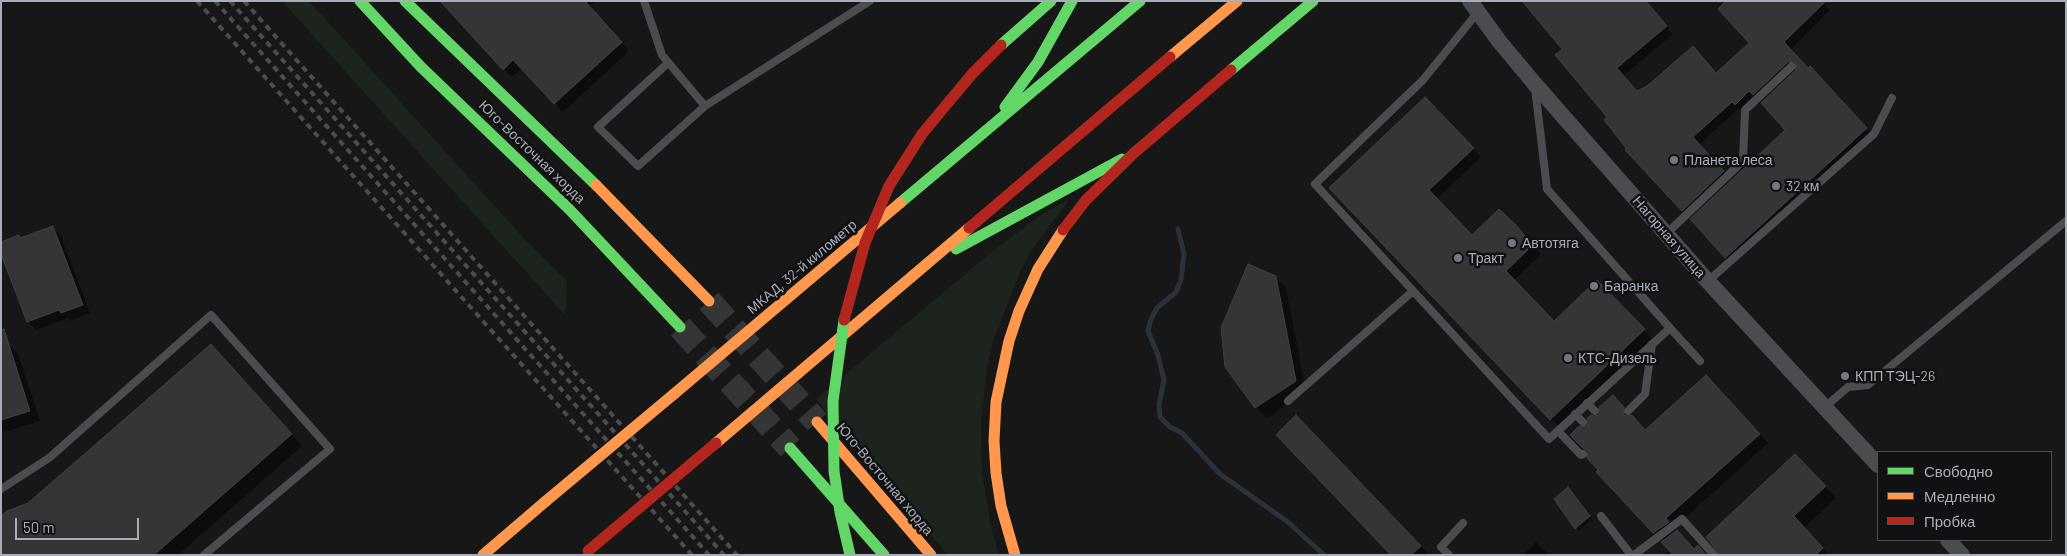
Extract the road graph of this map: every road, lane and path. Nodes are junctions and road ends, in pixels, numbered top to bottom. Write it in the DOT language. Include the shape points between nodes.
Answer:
graph roads {
  1 [pos="360,1"];
  2 [pos="405,1"];
  3 [pos="644,1"];
  4 [pos="870,1"];
  5 [pos="1051,1"];
  6 [pos="1072,1"];
  7 [pos="1140,1"];
  8 [pos="1238,1"];
  9 [pos="1313,1"];
  10 [pos="1474,7"];
  11 [pos="668,62"];
  12 [pos="1792,66"];
  13 [pos="1534,83"];
  14 [pos="1892,98"];
  15 [pos="705,106"];
  16 [pos="982,136"];
  17 [pos="1134,153"];
  18 [pos="2066,221"];
  19 [pos="1666,234"];
  20 [pos="920,268"];
  21 [pos="1708,281"];
  22 [pos="1413,291"];
  23 [pos="709,301"];
  24 [pos="680,327"];
  25 [pos="1670,328"];
  26 [pos="1652,344"];
  27 [pos="1700,361"];
  28 [pos="1288,401"];
  29 [pos="1588,403"];
  30 [pos="1825,407"];
  31 [pos="1595,411"];
  32 [pos="1628,411"];
  33 [pos="1575,414"];
  34 [pos="817,422"];
  35 [pos="1583,422"];
  36 [pos="1558,430"];
  37 [pos="790,448"];
  38 [pos="1583,454"];
  39 [pos="1877,464"];
  40 [pos="1,489"];
  41 [pos="1601,516"];
  42 [pos="1463,523"];
  43 [pos="1949,541"];
  44 [pos="585,553"];
  45 [pos="204,555"];
  46 [pos="483,555"];
  47 [pos="850,555"];
  48 [pos="884,555"];
  49 [pos="930,555"];
  50 [pos="1015,555"];
  51 [pos="1449,555"];
  52 [pos="1633,555"];
  53 [pos="1714,555"];
  54 [pos="1962,555"];
  1 -- 24 [label="main road, Юго-Восточная хорда" via="421,67 569,209"];
  2 -- 23 [label="main road, Юго-Восточная хорда" via="567,154"];
  3 -- 11 [label="lane" via="662,55"];
  4 -- 15 [label="lane"];
  5 -- 47 [label="main road, bridge" via="972,74 922,134 889,186 865,243 843,324 833,401 834,471"];
  6 -- 16 [label="main road" via="1033,69"];
  7 -- 16 [label="main road, МКАД, 32-й километр"];
  8 -- 20 [label="main road"];
  9 -- 17 [label="main road"];
  10 -- 13 [label="street, Нагорная улица"];
  10 -- 22 [label="lane" via="1423,80 1315,184"];
  11 -- 15 [label="lane"];
  11 -- 15 [label="lane" via="598,127 638,166"];
  12 -- 19 [label="lane" via="1745,110 1743,161"];
  13 -- 19 [label="street, Нагорная улица"];
  13 -- 25 [label="lane" via="1547,189"];
  14 -- 21 [label="lane" via="1874,134"];
  16 -- 46 [label="main road, МКАД, 32-й километр, bridge"];
  17 -- 20 [label="main road"];
  17 -- 50 [label="main road" via="1086,200 1055,240 1018,311 1009,341 996,402 994,441 1001,506"];
  18 -- 30 [label="lane" via="1868,385 1848,387"];
  19 -- 21 [label="street, Нагорная улица"];
  20 -- 44 [label="main road, bridge"];
  21 -- 30 [label="street, Нагорная улица"];
  22 -- 28 [label="lane"];
  22 -- 36 [label="lane" via="1549,439"];
  25 -- 26 [label="lane"];
  25 -- 27 [label="lane"];
  26 -- 29 [label="lane"];
  26 -- 32 [label="lane" via="1645,394"];
  29 -- 31 [label="lane"];
  29 -- 33 [label="lane"];
  30 -- 39 [label="street, Нагорная улица"];
  33 -- 35 [label="lane"];
  33 -- 36 [label="lane"];
  34 -- 49 [label="main road, Юго-Восточная хорда"];
  36 -- 38 [label="lane"];
  37 -- 48 [label="main road"];
  40 -- 45 [label="lane" via="49,458 211,315 330,449"];
  41 -- 52 [label="lane"];
  42 -- 51 [label="lane" via="1441,547"];
  43 -- 54 [label="street"];
  52 -- 53 [label="lane" via="1682,519"];
}
